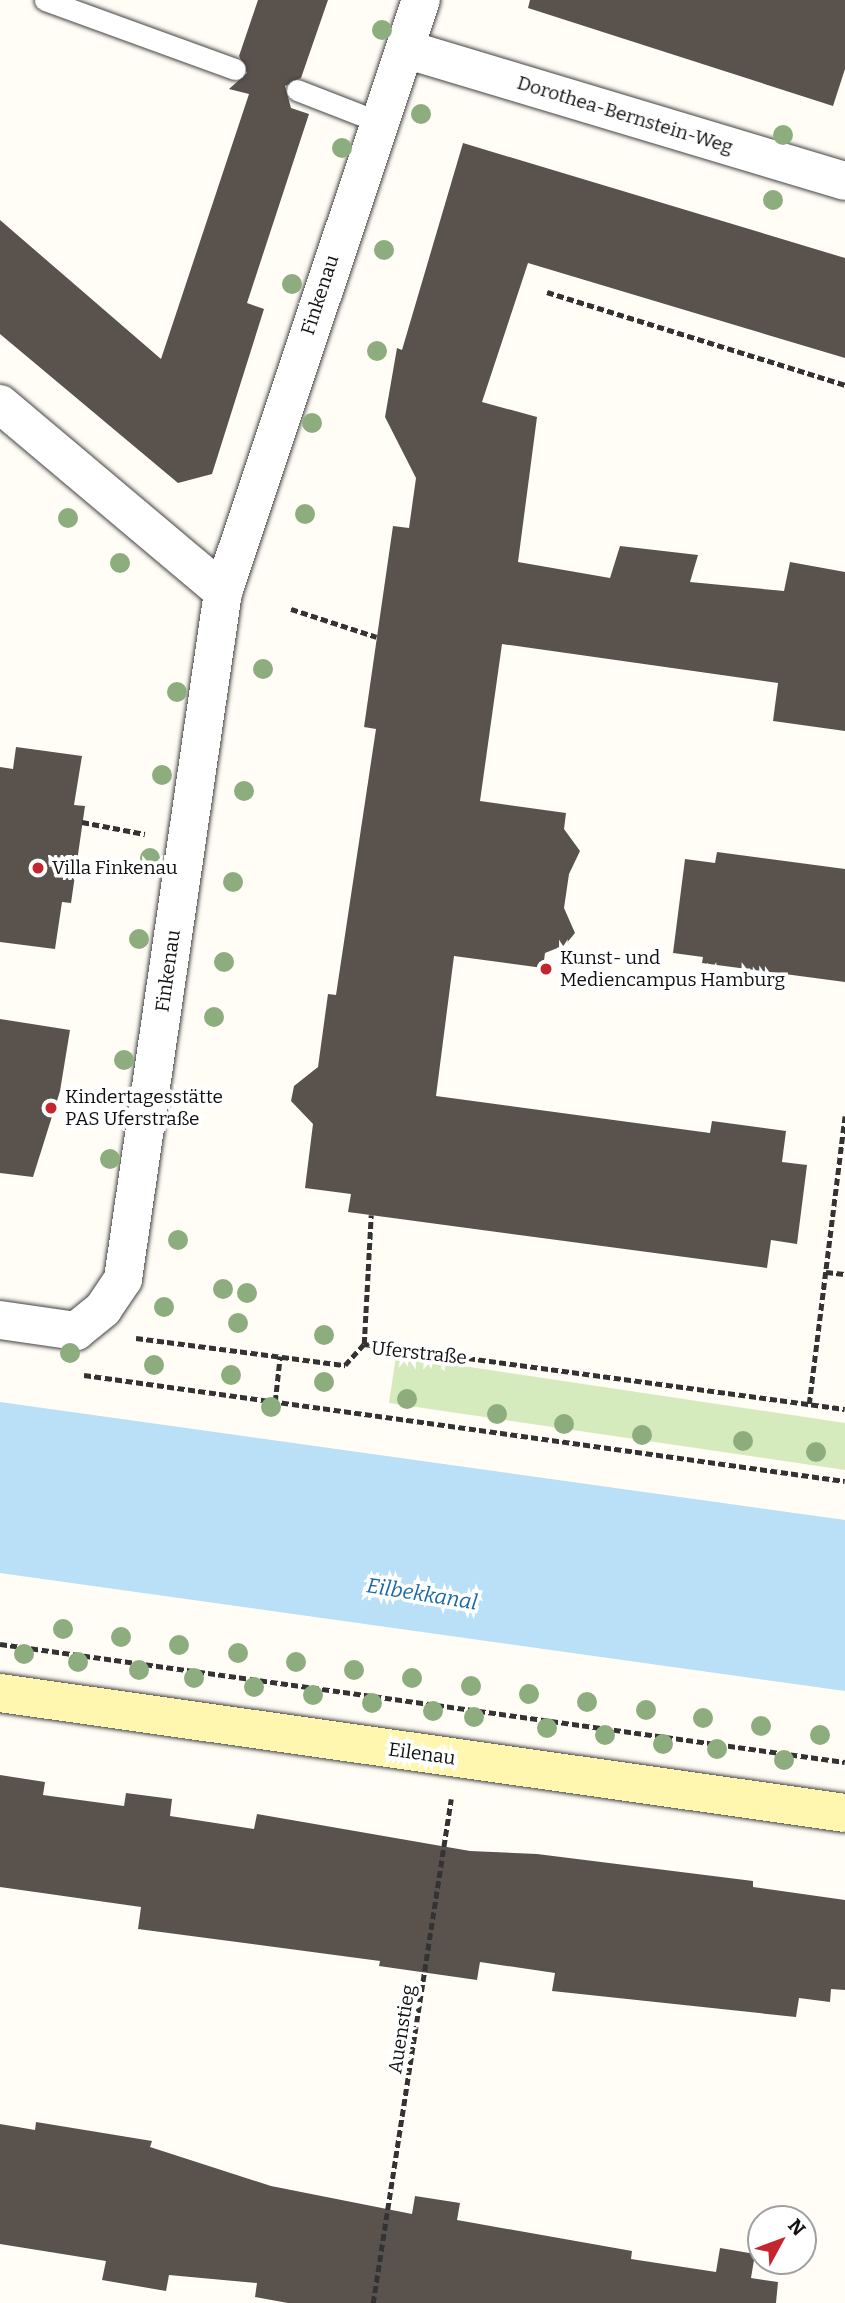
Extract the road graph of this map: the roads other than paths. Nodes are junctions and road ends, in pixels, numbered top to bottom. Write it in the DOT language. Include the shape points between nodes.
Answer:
graph roads {
  1 [pos="45,0"];
  2 [pos="422,0"];
  3 [pos="405,49"];
  4 [pos="235,69"];
  5 [pos="297,90"];
  6 [pos="379,122"];
  7 [pos="845,181"];
  8 [pos="0,404"];
  9 [pos="223,592"];
  10 [pos="0,1320"];
  11 [pos="0,1693"];
  12 [pos="845,1813"];
  1 -- 4 [label="lane"];
  2 -- 3 [label="street, Finkenau"];
  3 -- 6 [label="street, Finkenau"];
  3 -- 7 [label="street, Dorothea-Bernstein-Weg"];
  5 -- 6 [label="lane"];
  6 -- 9 [label="street, Finkenau"];
  8 -- 9 [label="street"];
  9 -- 10 [label="street, Finkenau" via="123,1279 103,1309 76,1331"];
  11 -- 12 [label="street, Eilenau"];
}
